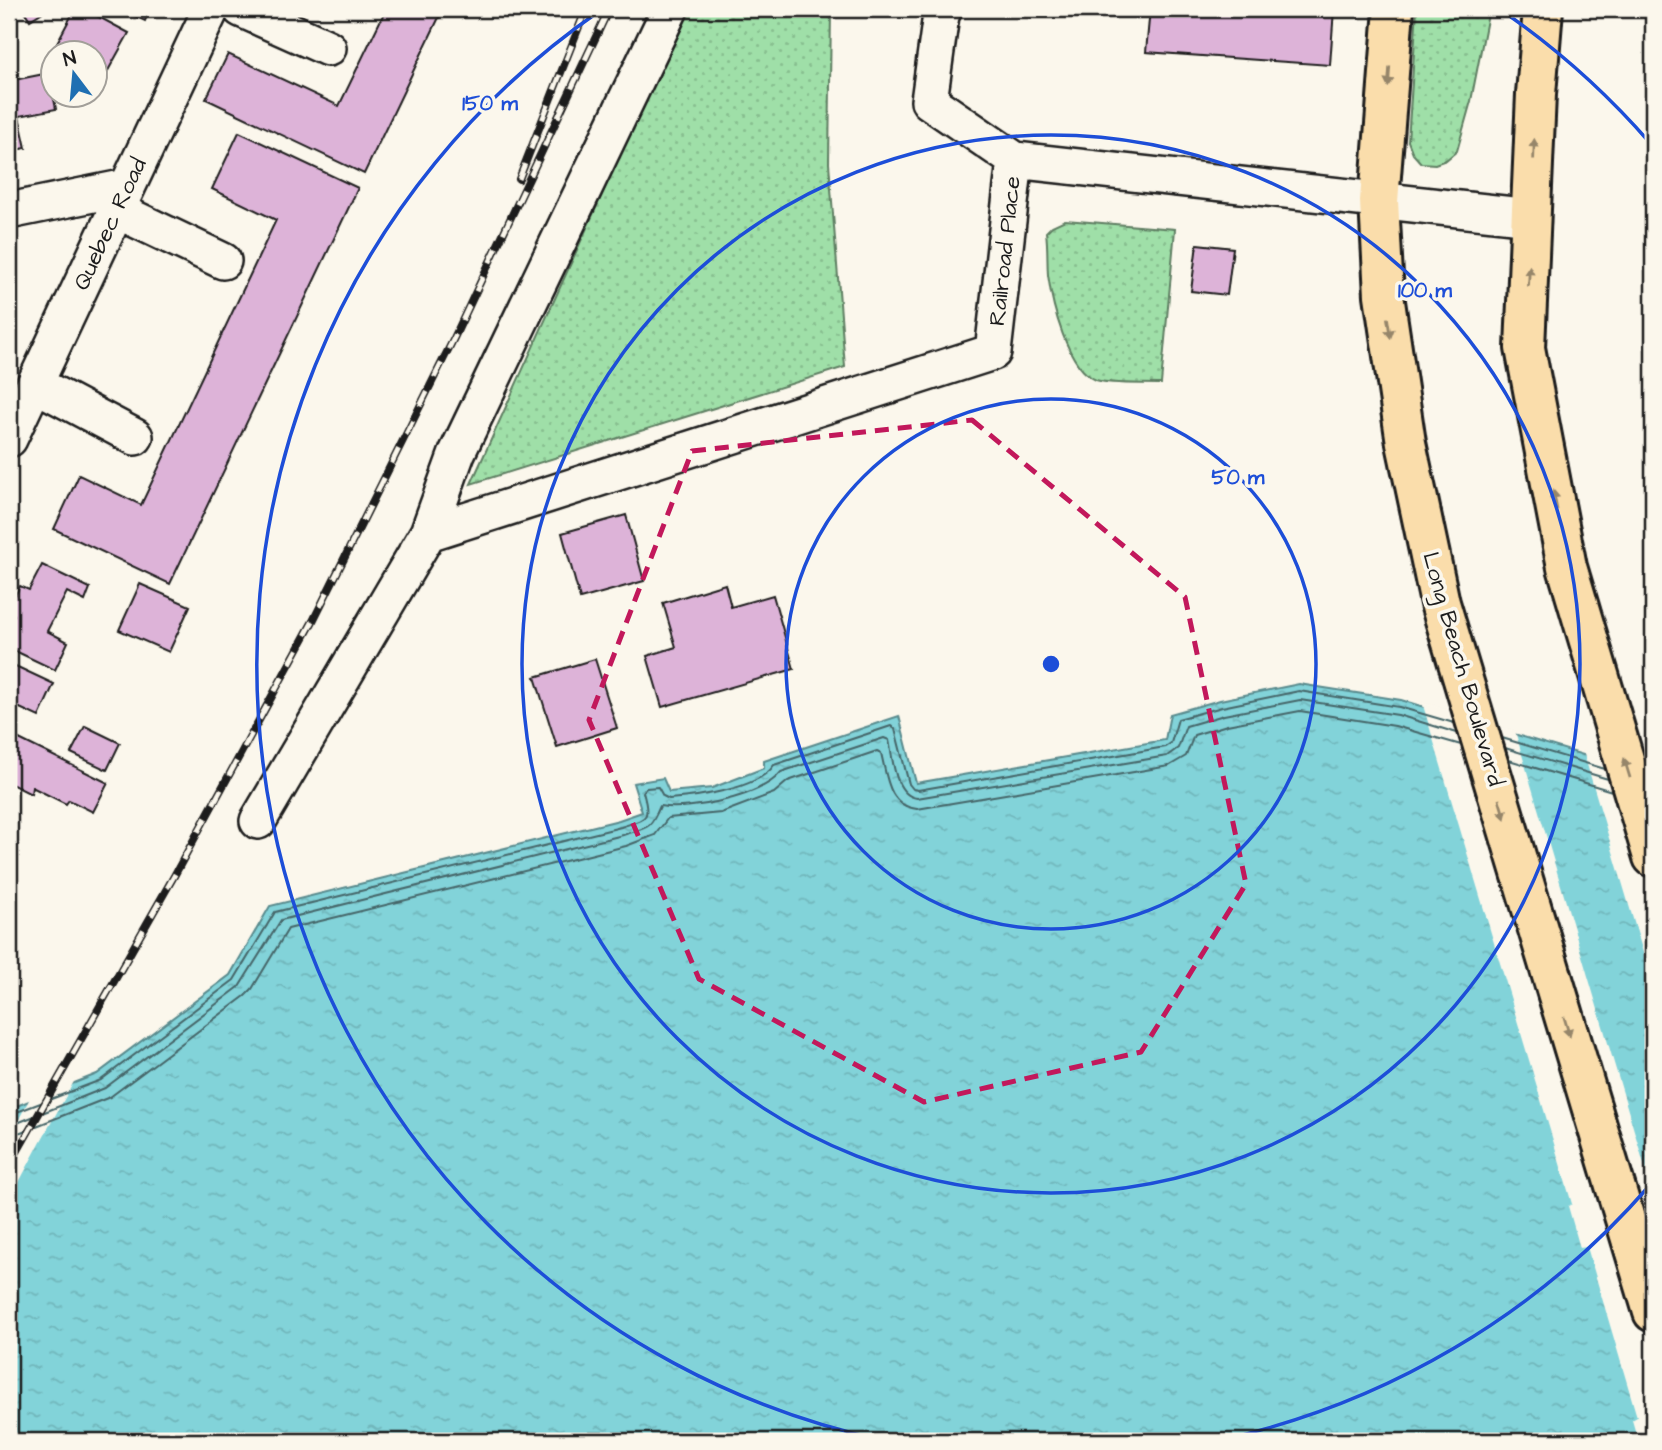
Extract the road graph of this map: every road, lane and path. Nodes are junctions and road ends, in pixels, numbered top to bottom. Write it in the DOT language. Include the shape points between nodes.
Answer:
graph roads {
  1 [pos="211,9"];
  2 [pos="241,9"];
  3 [pos="670,9"];
  4 [pos="1394,9"];
  5 [pos="1543,9"];
  6 [pos="941,11"];
  7 [pos="328,48"];
  8 [pos="1015,160"];
  9 [pos="121,198"];
  10 [pos="1379,201"];
  11 [pos="9,211"];
  12 [pos="1531,218"];
  13 [pos="223,261"];
  14 [pos="35,384"];
  15 [pos="135,437"];
  16 [pos="9,439"];
  17 [pos="428,533"];
  18 [pos="258,821"];
  19 [pos="1653,857"];
  20 [pos="1653,1312"];
  1 -- 9 [label="street, Quebec Road"];
  2 -- 7 [label="street"];
  3 -- 17 [label="street" via="457,453"];
  4 -- 10 [label="main road, Long Beach Boulevard, one-way"];
  12 -- 5 [label="main road, one-way"];
  6 -- 8 [label="street" via="929,102"];
  8 -- 10 [label="street, Railroad Place"];
  8 -- 17 [label="street, Railroad Place" via="993,352"];
  9 -- 11 [label="street"];
  9 -- 13 [label="street"];
  9 -- 14 [label="street, Quebec Road"];
  10 -- 12 [label="street, Railroad Place"];
  10 -- 20 [label="main road, Long Beach Boulevard, one-way" via="1386,308 1406,443 1440,603"];
  19 -- 12 [label="main road, one-way" via="1567,567 1525,348"];
  14 -- 15 [label="street"];
  14 -- 16 [label="street, Quebec Road"];
  17 -- 18 [label="street"];
}
